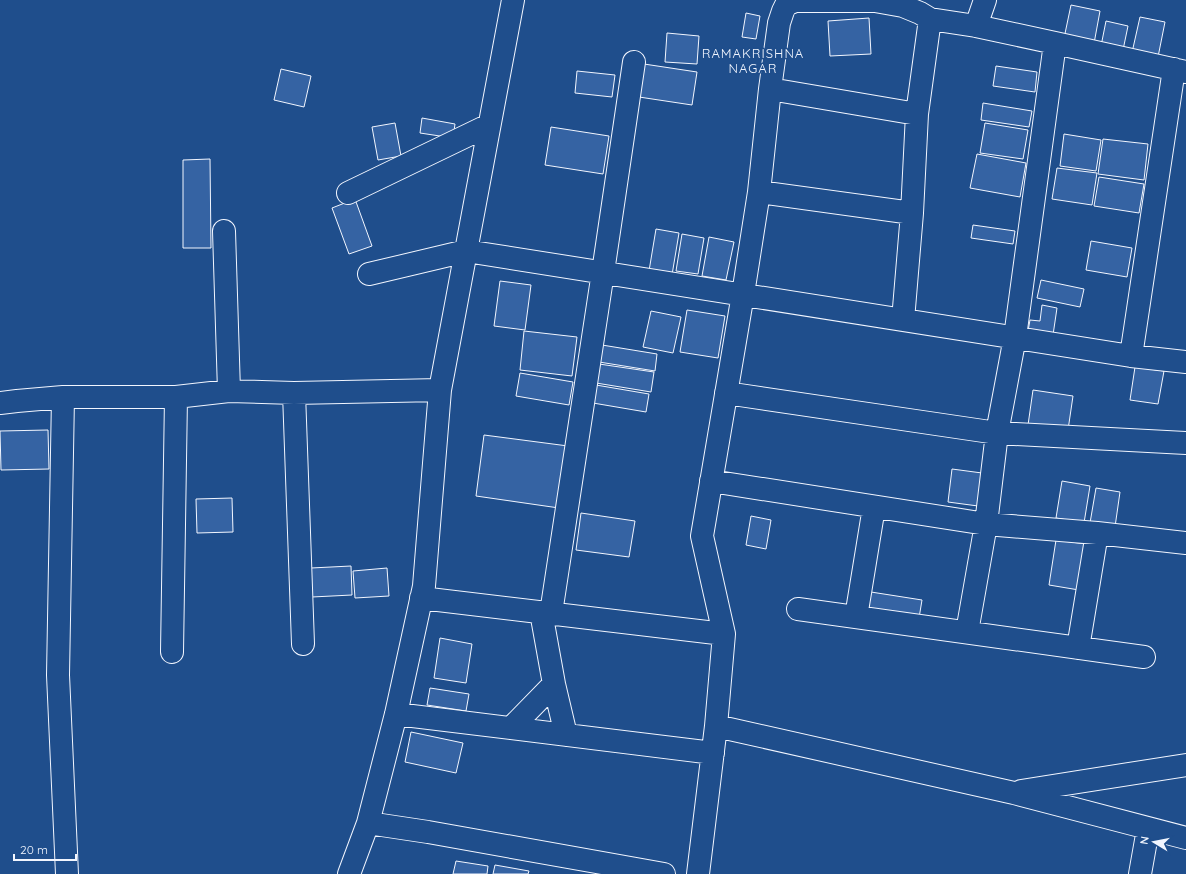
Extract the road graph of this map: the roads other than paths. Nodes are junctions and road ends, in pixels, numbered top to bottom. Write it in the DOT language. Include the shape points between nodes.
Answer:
graph roads {
  1 [pos="513,0"];
  2 [pos="985,0"];
  3 [pos="930,19"];
  4 [pos="976,26"];
  5 [pos="1055,43"];
  6 [pos="634,62"];
  7 [pos="1180,70"];
  8 [pos="770,89"];
  9 [pos="917,114"];
  10 [pos="489,125"];
  11 [pos="760,192"];
  12 [pos="348,193"];
  13 [pos="912,213"];
  14 [pos="224,231"];
  15 [pos="466,251"];
  16 [pos="603,272"];
  17 [pos="369,274"];
  18 [pos="744,294"];
  19 [pos="903,320"];
  20 [pos="1016,337"];
  21 [pos="1131,356"];
  22 [pos="1186,362"];
  23 [pos="440,390"];
  24 [pos="229,391"];
  25 [pos="294,393"];
  26 [pos="726,393"];
  27 [pos="176,396"];
  28 [pos="63,397"];
  29 [pos="0,403"];
  30 [pos="997,433"];
  31 [pos="1186,443"];
  32 [pos="710,481"];
  33 [pos="874,506"];
  34 [pos="986,524"];
  35 [pos="1097,533"];
  36 [pos="1186,543"];
  37 [pos="421,598"];
  38 [pos="798,609"];
  39 [pos="546,613"];
  40 [pos="856,617"];
  41 [pos="967,632"];
  42 [pos="724,634"];
  43 [pos="303,644"];
  44 [pos="1078,648"];
  45 [pos="172,652"];
  46 [pos="1144,657"];
  47 [pos="554,684"];
  48 [pos="396,714"];
  49 [pos="716,726"];
  50 [pos="511,728"];
  51 [pos="566,735"];
  52 [pos="713,753"];
  53 [pos="1186,765"];
  54 [pos="1014,793"];
  55 [pos="368,823"];
  56 [pos="1148,829"];
  57 [pos="1186,838"];
  58 [pos="67,874"];
  59 [pos="349,874"];
  60 [pos="664,874"];
  61 [pos="698,874"];
  62 [pos="1140,874"];
  1 -- 10 [label="street"];
  2 -- 4 [label="street"];
  3 -- 4 [label="street"];
  3 -- 8 [label="street" via="903,6 875,2 795,1 786,5 779,23"];
  3 -- 9 [label="street"];
  4 -- 5 [label="street"];
  5 -- 7 [label="street"];
  5 -- 20 [label="street"];
  6 -- 16 [label="street"];
  7 -- 21 [label="street"];
  8 -- 9 [label="street"];
  8 -- 11 [label="street"];
  9 -- 13 [label="street"];
  10 -- 12 [label="street"];
  10 -- 15 [label="street"];
  11 -- 13 [label="street"];
  11 -- 18 [label="street"];
  13 -- 19 [label="street"];
  14 -- 24 [label="street"];
  15 -- 16 [label="street"];
  15 -- 17 [label="street"];
  15 -- 23 [label="street"];
  16 -- 18 [label="street"];
  16 -- 39 [label="street"];
  18 -- 19 [label="street"];
  18 -- 26 [label="street"];
  19 -- 20 [label="street"];
  20 -- 21 [label="street"];
  20 -- 30 [label="street"];
  21 -- 22 [label="street"];
  23 -- 25 [label="street"];
  23 -- 37 [label="street"];
  24 -- 25 [label="street"];
  24 -- 27 [label="street"];
  25 -- 43 [label="street"];
  26 -- 30 [label="street"];
  26 -- 32 [label="street"];
  27 -- 28 [label="street"];
  27 -- 45 [label="street"];
  28 -- 29 [label="street"];
  28 -- 58 [label="street" via="58,675"];
  30 -- 31 [label="street"];
  30 -- 34 [label="street"];
  32 -- 33 [label="street"];
  32 -- 42 [label="street" via="702,536"];
  33 -- 34 [label="street"];
  33 -- 40 [label="street"];
  34 -- 35 [label="street"];
  34 -- 41 [label="street"];
  35 -- 36 [label="street"];
  35 -- 44 [label="street"];
  37 -- 39 [label="street"];
  37 -- 48 [label="street"];
  38 -- 40 [label="street"];
  39 -- 42 [label="street"];
  39 -- 47 [label="street"];
  40 -- 41 [label="street"];
  41 -- 44 [label="street"];
  42 -- 49 [label="street"];
  44 -- 46 [label="street"];
  47 -- 50 [label="street"];
  47 -- 51 [label="street"];
  48 -- 50 [label="street"];
  48 -- 55 [label="street"];
  49 -- 52 [label="street"];
  49 -- 54 [label="street"];
  50 -- 51 [label="street"];
  51 -- 52 [label="street"];
  52 -- 61 [label="street"];
  53 -- 54 [label="street"];
  54 -- 56 [label="street"];
  55 -- 59 [label="street"];
  55 -- 60 [label="street"];
  56 -- 57 [label="street"];
  56 -- 62 [label="street"];
}
